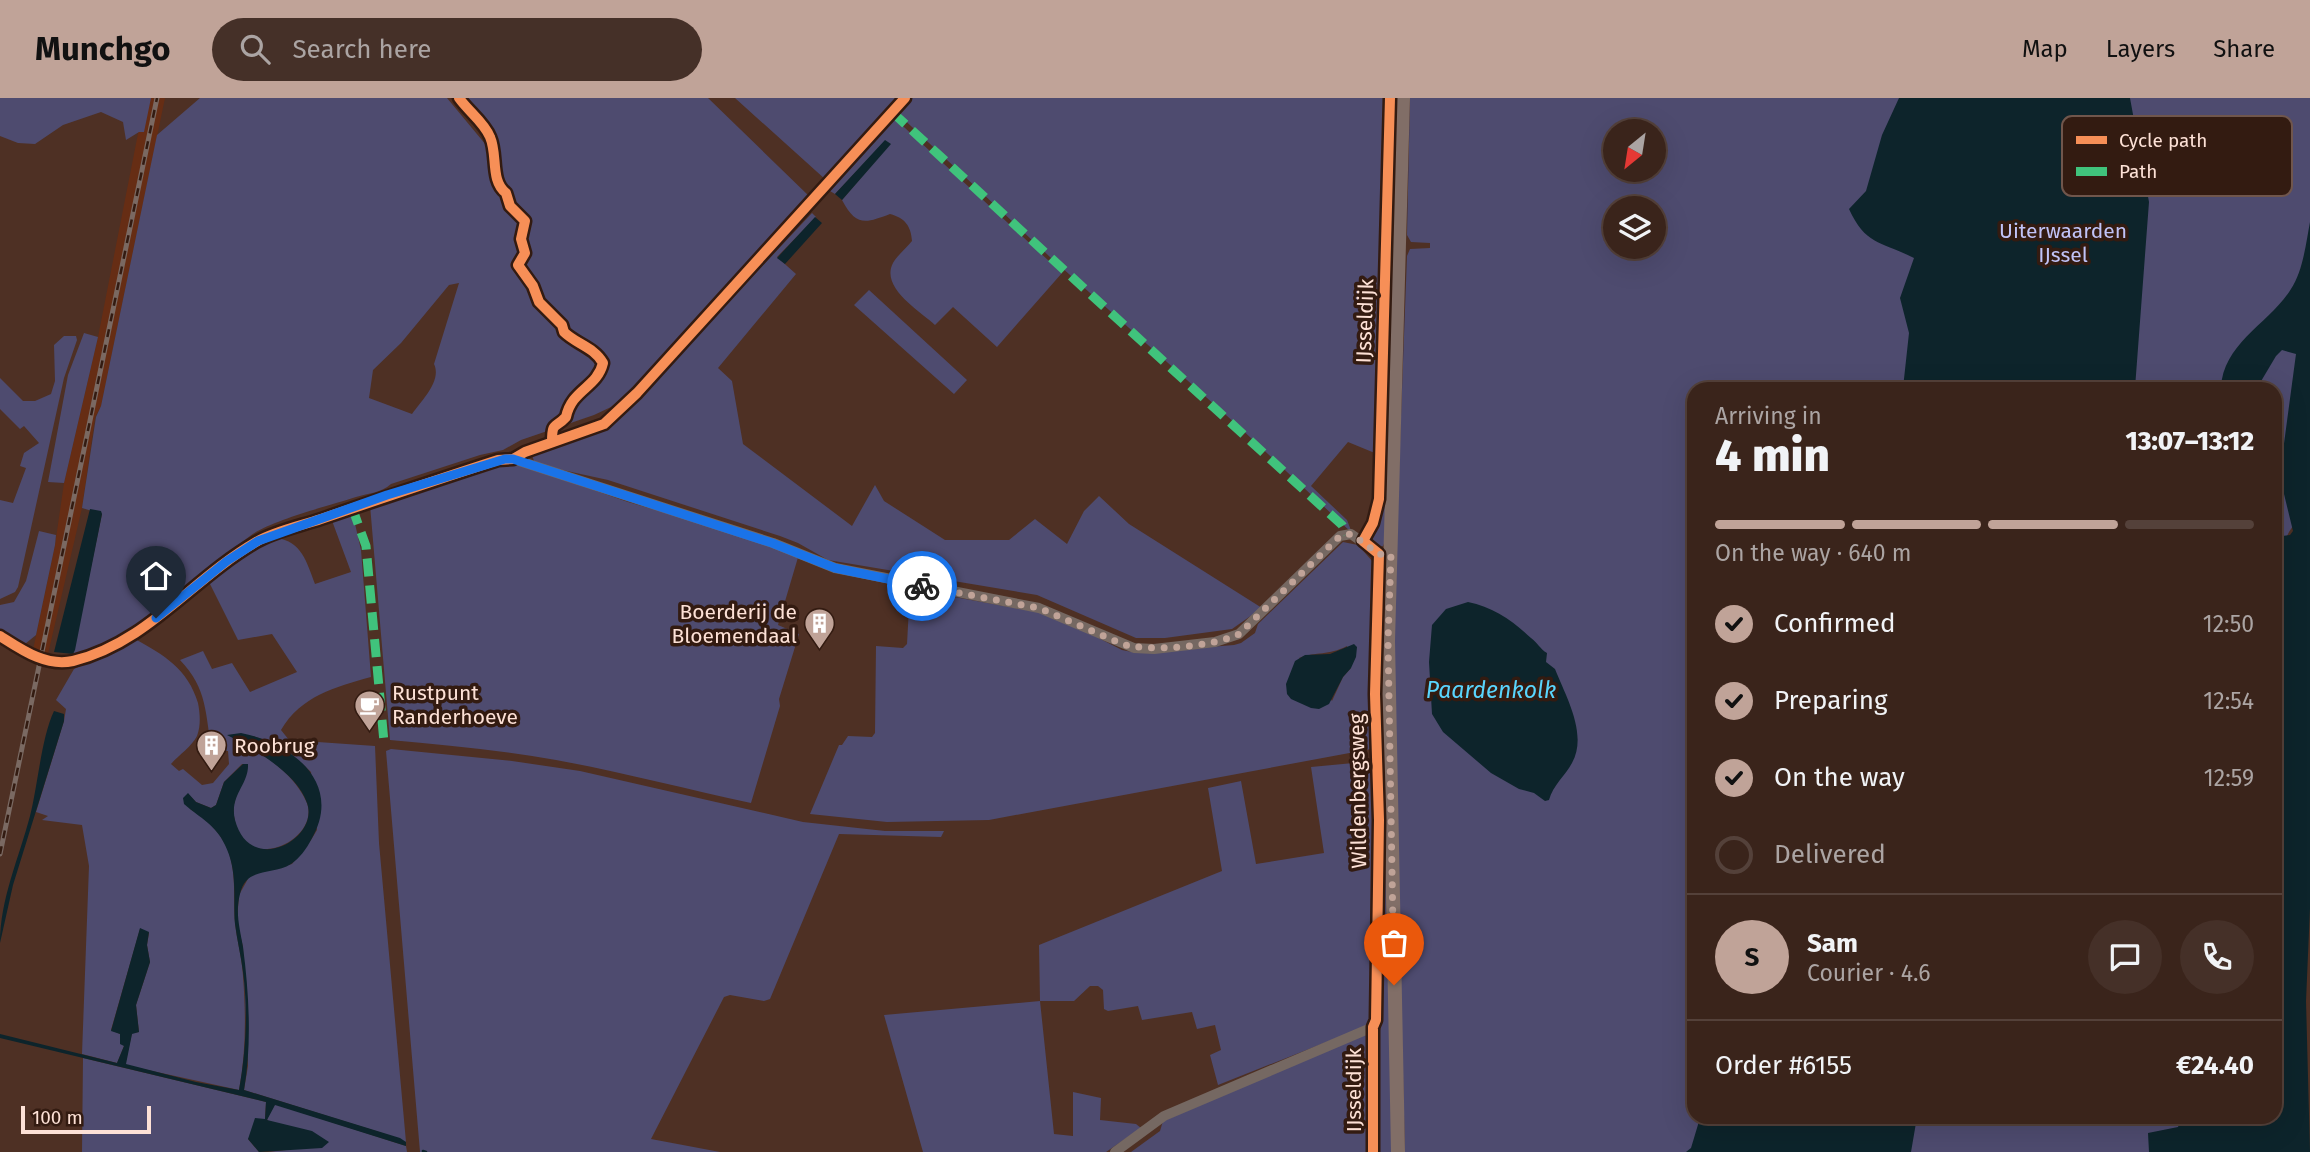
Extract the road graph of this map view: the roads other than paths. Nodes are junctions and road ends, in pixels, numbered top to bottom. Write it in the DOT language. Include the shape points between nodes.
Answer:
graph roads {
  1 [pos="1403,98"];
  2 [pos="1385,554"];
  3 [pos="0,636"];
  4 [pos="1115,1152"];
  5 [pos="1398,1152"];
  1 -- 2 [label="main road, IJsseldijk"];
  2 -- 3 [label="street" via="1351,534 1340,536 1239,634 1225,640 1143,649 1039,608 835,568 772,543 505,459 258,541 137,634 85,658 40,659"];
  2 -- 4 [label="street, Wildenbergsweg" via="1375,694 1378,880 1373,1027 1164,1116"];
  2 -- 5 [label="main road, IJsseldijk"];
}
